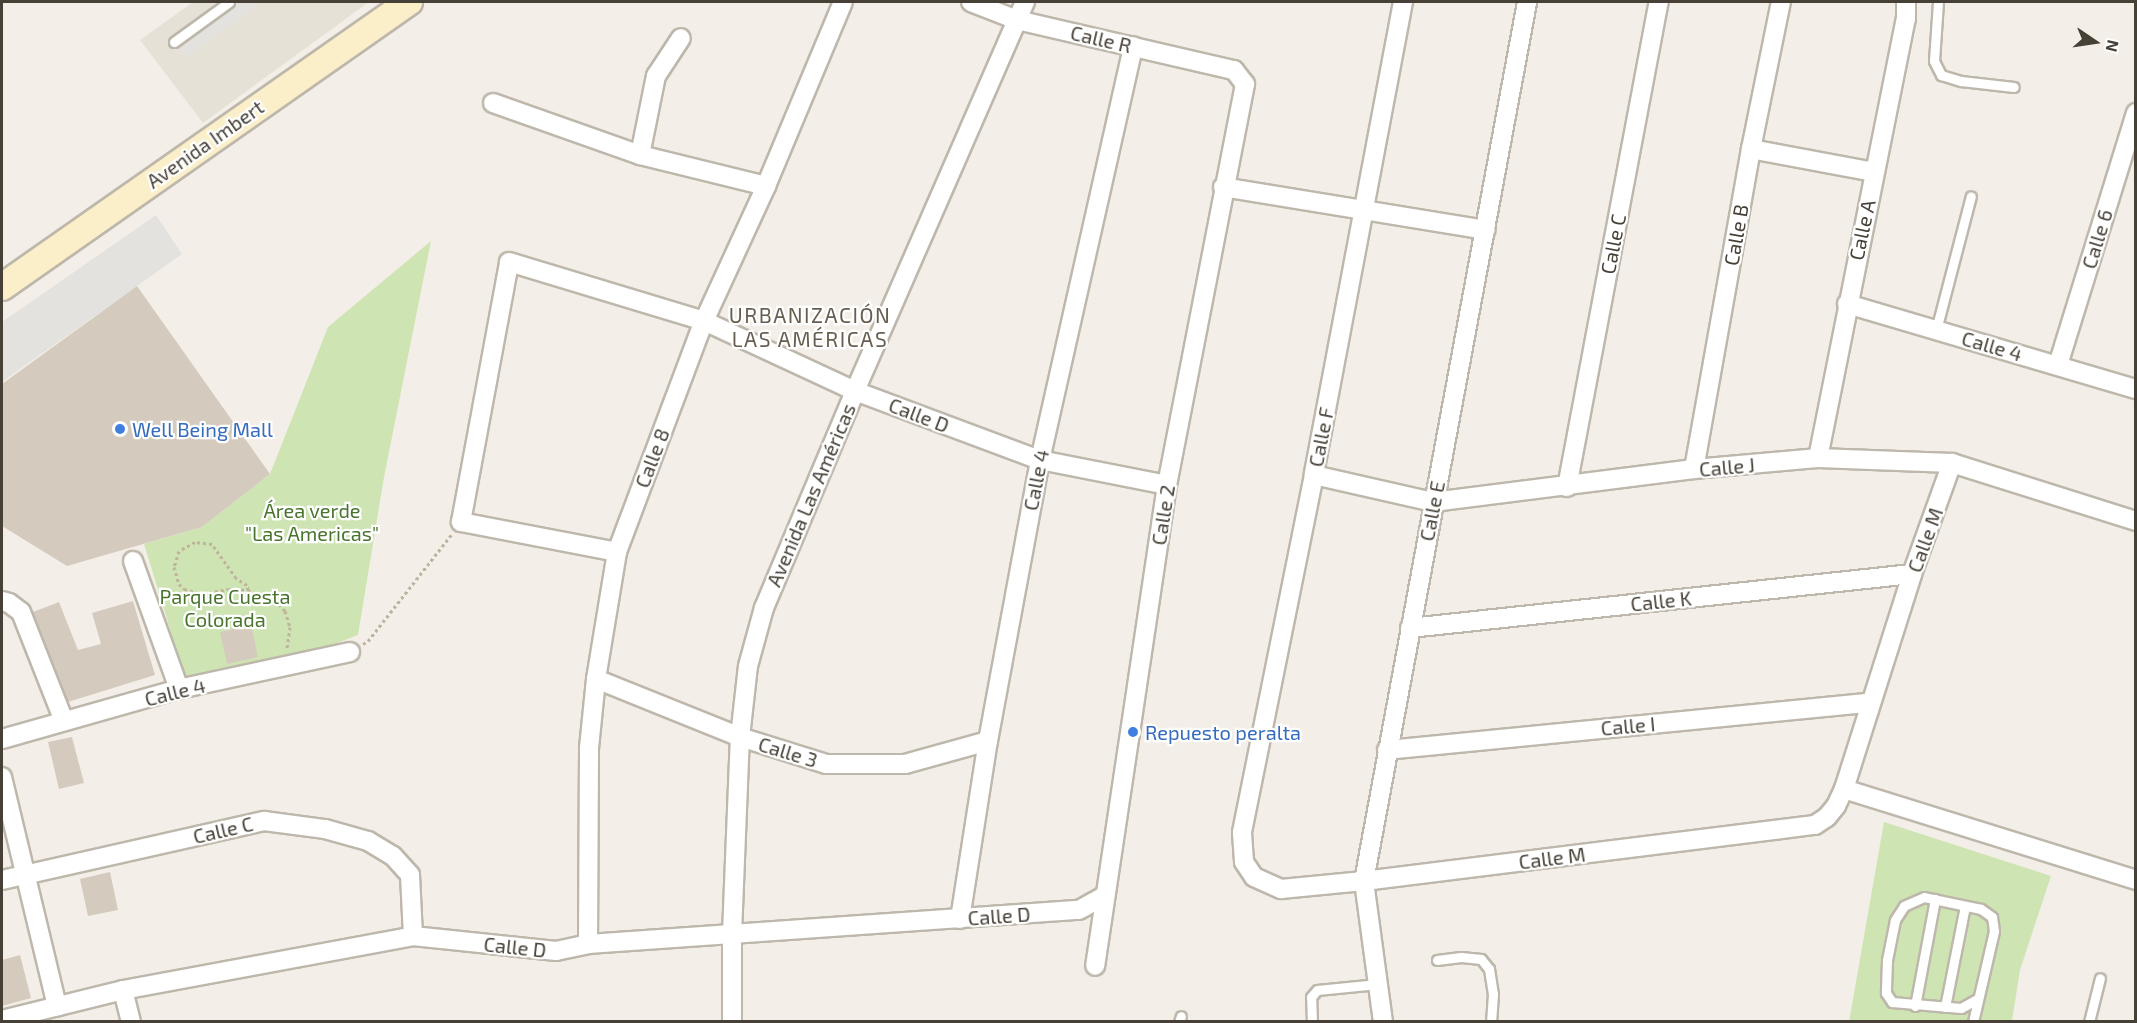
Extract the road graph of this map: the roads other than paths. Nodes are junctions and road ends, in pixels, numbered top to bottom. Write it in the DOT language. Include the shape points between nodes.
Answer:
graph roads {
  1 [pos="229,2"];
  2 [pos="409,2"];
  3 [pos="843,2"];
  4 [pos="971,2"];
  5 [pos="1025,2"];
  6 [pos="1403,2"];
  7 [pos="1527,2"];
  8 [pos="1659,2"];
  9 [pos="1781,2"];
  10 [pos="1906,2"];
  11 [pos="1938,2"];
  12 [pos="1017,20"];
  13 [pos="681,38"];
  14 [pos="174,42"];
  15 [pos="1133,46"];
  16 [pos="1234,70"];
  17 [pos="2014,87"];
  18 [pos="493,103"];
  19 [pos="2136,113"];
  20 [pos="1751,149"];
  21 [pos="640,155"];
  22 [pos="1874,172"];
  23 [pos="766,186"];
  24 [pos="1223,187"];
  25 [pos="1971,196"];
  26 [pos="1364,210"];
  27 [pos="1486,230"];
  28 [pos="2,287"];
  29 [pos="1847,304"];
  30 [pos="704,321"];
  31 [pos="1936,330"];
  32 [pos="2058,365"];
  33 [pos="2136,389"];
  34 [pos="855,391"];
  35 [pos="1818,458"];
  36 [pos="1040,460"];
  37 [pos="1952,463"];
  38 [pos="1694,469"];
  39 [pos="1314,475"];
  40 [pos="1167,485"];
  41 [pos="1567,487"];
  42 [pos="1433,502"];
  43 [pos="2136,521"];
  44 [pos="617,552"];
  45 [pos="133,561"];
  46 [pos="1912,574"];
  47 [pos="2,601"];
  48 [pos="1410,628"];
  49 [pos="350,652"];
  50 [pos="596,679"];
  51 [pos="179,689"];
  52 [pos="1870,703"];
  53 [pos="64,721"];
  54 [pos="740,737"];
  55 [pos="2,739"];
  56 [pos="988,741"];
  57 [pos="1387,750"];
  58 [pos="2,777"];
  59 [pos="1844,789"];
  60 [pos="1247,871"];
  61 [pos="25,875"];
  62 [pos="2,880"];
  63 [pos="2136,880"];
  64 [pos="1364,881"];
  65 [pos="1104,896"];
  66 [pos="1935,899"];
  67 [pos="1965,906"];
  68 [pos="960,919"];
  69 [pos="732,934"];
  70 [pos="413,936"];
  71 [pos="588,944"];
  72 [pos="1437,960"];
  73 [pos="1095,966"];
  74 [pos="2100,978"];
  75 [pos="1378,984"];
  76 [pos="123,990"];
  77 [pos="1977,999"];
  78 [pos="57,1006"];
  79 [pos="1915,1006"];
  80 [pos="1945,1007"];
  81 [pos="2,1020"];
  82 [pos="131,1022"];
  83 [pos="732,1022"];
  84 [pos="1312,1022"];
  85 [pos="1383,1022"];
  86 [pos="1491,1022"];
  87 [pos="1973,1022"];
  88 [pos="2089,1022"];
  1 -- 14 [label="lane"];
  2 -- 28 [label="main road, Avenida Imbert"];
  3 -- 23 [label="street, Calle 8"];
  4 -- 12 [label="street, Calle R"];
  5 -- 12 [label="street, Avenida Las Américas"];
  6 -- 26 [label="street, Calle F"];
  7 -- 27 [label="street, Calle E"];
  8 -- 41 [label="street, Calle C"];
  9 -- 20 [label="street, Calle B"];
  10 -- 22 [label="street, Calle A" via="1906,19"];
  11 -- 17 [label="lane" via="1934,61 1941,75"];
  12 -- 15 [label="street, Calle R"];
  12 -- 34 [label="street, Avenida Las Américas"];
  13 -- 21 [label="street" via="656,76"];
  15 -- 16 [label="street, Calle R"];
  15 -- 36 [label="street, Calle 4"];
  16 -- 24 [label="street, Calle 2" via="1245,84"];
  18 -- 21 [label="street"];
  19 -- 32 [label="street, Calle 6"];
  20 -- 22 [label="street"];
  20 -- 38 [label="street, Calle B"];
  21 -- 23 [label="street"];
  22 -- 29 [label="street, Calle A"];
  23 -- 30 [label="street, Calle 8"];
  24 -- 26 [label="street"];
  24 -- 40 [label="street, Calle 2"];
  25 -- 31 [label="lane"];
  26 -- 27 [label="street"];
  26 -- 39 [label="street, Calle F"];
  27 -- 42 [label="street, Calle E"];
  29 -- 31 [label="street, Calle 4"];
  29 -- 35 [label="street, Calle A"];
  30 -- 34 [label="street, Calle D"];
  30 -- 44 [label="street, Calle 8"];
  30 -- 44 [label="street, Calle D" via="509,262 461,522"];
  31 -- 32 [label="street, Calle 4"];
  32 -- 33 [label="street, Calle 4"];
  34 -- 36 [label="street, Calle D"];
  34 -- 54 [label="street, Avenida Las Américas" via="764,608 748,666"];
  35 -- 37 [label="street, Calle J"];
  35 -- 38 [label="street, Calle J"];
  36 -- 40 [label="street, Calle D"];
  36 -- 56 [label="street, Calle 4"];
  37 -- 43 [label="street, Calle J"];
  37 -- 46 [label="street, Calle M"];
  38 -- 41 [label="street, Calle J"];
  39 -- 42 [label="street, Calle J"];
  39 -- 60 [label="street, Calle F" via="1242,833"];
  40 -- 65 [label="street, Calle 2"];
  41 -- 42 [label="street, Calle J"];
  42 -- 48 [label="street, Calle E"];
  44 -- 50 [label="street, Calle 8"];
  45 -- 51 [label="street"];
  46 -- 48 [label="street, Calle K"];
  46 -- 52 [label="street, Calle M"];
  47 -- 53 [label="street" via="21,612"];
  48 -- 57 [label="street, Calle E"];
  49 -- 51 [label="street, Calle 4"];
  50 -- 54 [label="street, Calle 3"];
  50 -- 71 [label="street, Calle 8" via="589,748"];
  51 -- 53 [label="street, Calle 4"];
  52 -- 57 [label="street, Calle I"];
  52 -- 59 [label="street, Calle M"];
  53 -- 55 [label="street, Calle 4"];
  54 -- 56 [label="street, Calle 3" via="826,764 905,764"];
  54 -- 69 [label="street, Avenida Las Américas"];
  56 -- 68 [label="street, Calle 4"];
  57 -- 64 [label="street, Calle E"];
  58 -- 61 [label="street"];
  59 -- 63 [label="street"];
  59 -- 64 [label="street, Calle M" via="1836,806 1815,825"];
  60 -- 64 [label="street, Calle M" via="1281,889"];
  61 -- 62 [label="street, Calle C"];
  61 -- 70 [label="street, Calle C" via="264,821 325,829 368,841 393,856 410,874"];
  61 -- 78 [label="street"];
  64 -- 75 [label="street, Calle E"];
  65 -- 68 [label="street, Calle D" via="1079,910"];
  65 -- 73 [label="street, Calle 2"];
  66 -- 67 [label="lane"];
  66 -- 79 [label="lane"];
  66 -- 79 [label="lane" via="1924,897 1904,906 1894,920 1891,935 1886,993 1892,1002"];
  67 -- 77 [label="lane" via="1988,913 1994,926"];
  67 -- 80 [label="lane"];
  68 -- 69 [label="street, Calle D"];
  69 -- 71 [label="street, Calle D"];
  69 -- 83 [label="street, Avenida Las Américas"];
  70 -- 71 [label="street, Calle D" via="556,951"];
  70 -- 76 [label="street, Calle D"];
  72 -- 86 [label="lane" via="1481,959 1490,969"];
  74 -- 88 [label="lane"];
  75 -- 84 [label="lane" via="1317,990 1311,997"];
  75 -- 85 [label="street, Calle E"];
  76 -- 78 [label="street, Calle D"];
  76 -- 82 [label="street"];
  77 -- 80 [label="lane" via="1961,1008"];
  77 -- 87 [label="lane"];
  78 -- 81 [label="street, Calle D"];
  79 -- 80 [label="lane"];
}
